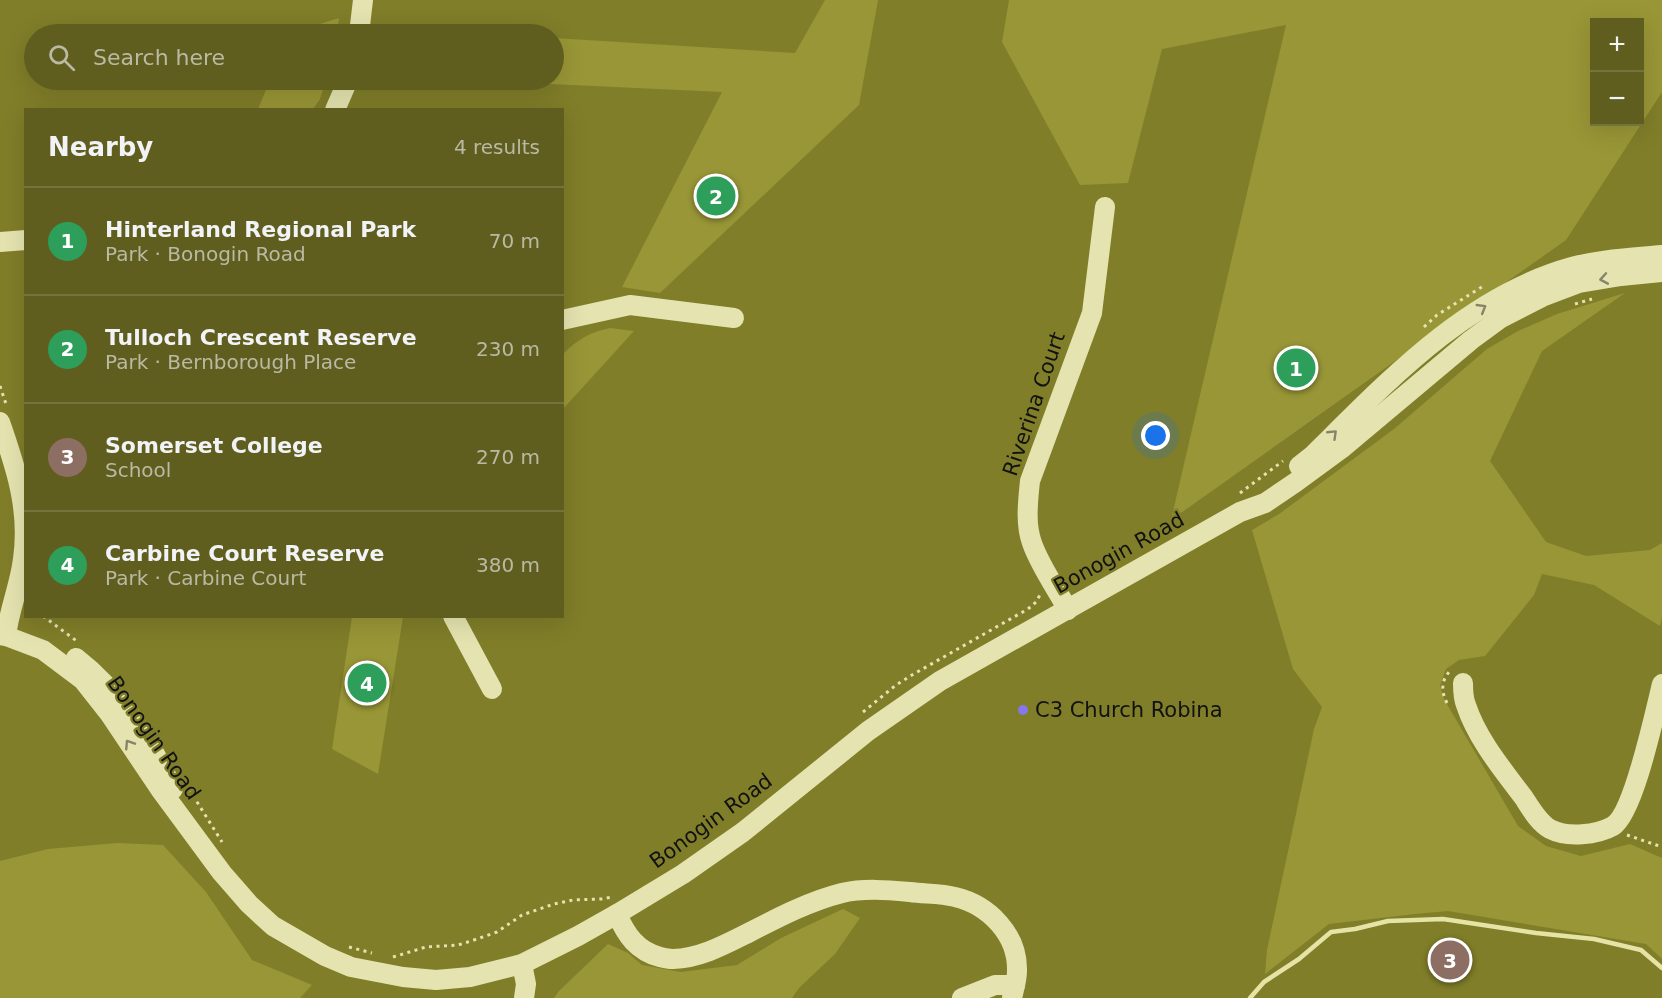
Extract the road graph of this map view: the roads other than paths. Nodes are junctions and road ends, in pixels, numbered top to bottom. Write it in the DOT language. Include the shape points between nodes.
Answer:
graph roads {
  1 [pos="363,0"];
  2 [pos="360,24"];
  3 [pos="344,90"];
  4 [pos="336,108"];
  5 [pos="1104,207"];
  6 [pos="24,240"];
  7 [pos="0,242"];
  8 [pos="1662,255"];
  9 [pos="1662,272"];
  10 [pos="734,318"];
  11 [pos="1501,318"];
  12 [pos="564,320"];
  13 [pos="1391,379"];
  14 [pos="0,422"];
  15 [pos="23,486"];
  16 [pos="24,506"];
  17 [pos="1240,512"];
  18 [pos="24,542"];
  19 [pos="1068,610"];
  20 [pos="454,618"];
  21 [pos="3,630"];
  22 [pos="1463,682"];
  23 [pos="1662,684"];
  24 [pos="492,689"];
  25 [pos="617,914"];
  26 [pos="522,964"];
  27 [pos="1014,992"];
  28 [pos="524,998"];
  29 [pos="962,998"];
  1 -- 2 [label="street"];
  3 -- 4 [label="street"];
  5 -- 19 [label="street, Riverina Court" via="1092,313 1030,482 1027,508 1031,541"];
  6 -- 7 [label="street"];
  13 -- 8 [label="street, Bonogin Road, one-way" via="1460,322 1522,286 1597,262"];
  9 -- 11 [label="street, Bonogin Road, one-way" via="1579,283"];
  10 -- 12 [label="street" via="630,305"];
  11 -- 13 [label="street" via="1474,329 1406,384"];
  11 -- 17 [label="street, Bonogin Road" via="1323,462 1265,502"];
  17 -- 13 [label="street, Bonogin Road, one-way" via="1313,454"];
  14 -- 15 [label="street"];
  15 -- 16 [label="street"];
  17 -- 19 [label="street, Bonogin Road"];
  18 -- 21 [label="street"];
  19 -- 25 [label="street, Bonogin Road" via="940,681 868,731 743,832"];
  20 -- 24 [label="street"];
  21 -- 26 [label="street, Bonogin Road" via="55,644 104,681 136,723 171,783 199,843 249,904 273,926 351,967 403,978 470,977"];
  22 -- 23 [label="street" via="1473,724 1539,820 1550,829 1577,835 1613,826 1623,815 1634,789"];
  25 -- 26 [label="street, Bonogin Road"];
  25 -- 27 [label="street" via="638,947 672,959 716,949 771,921 842,893 880,890 953,896 988,912 1001,924 1016,955"];
  26 -- 28 [label="street"];
  27 -- 29 [label="street" via="995,985"];
}
